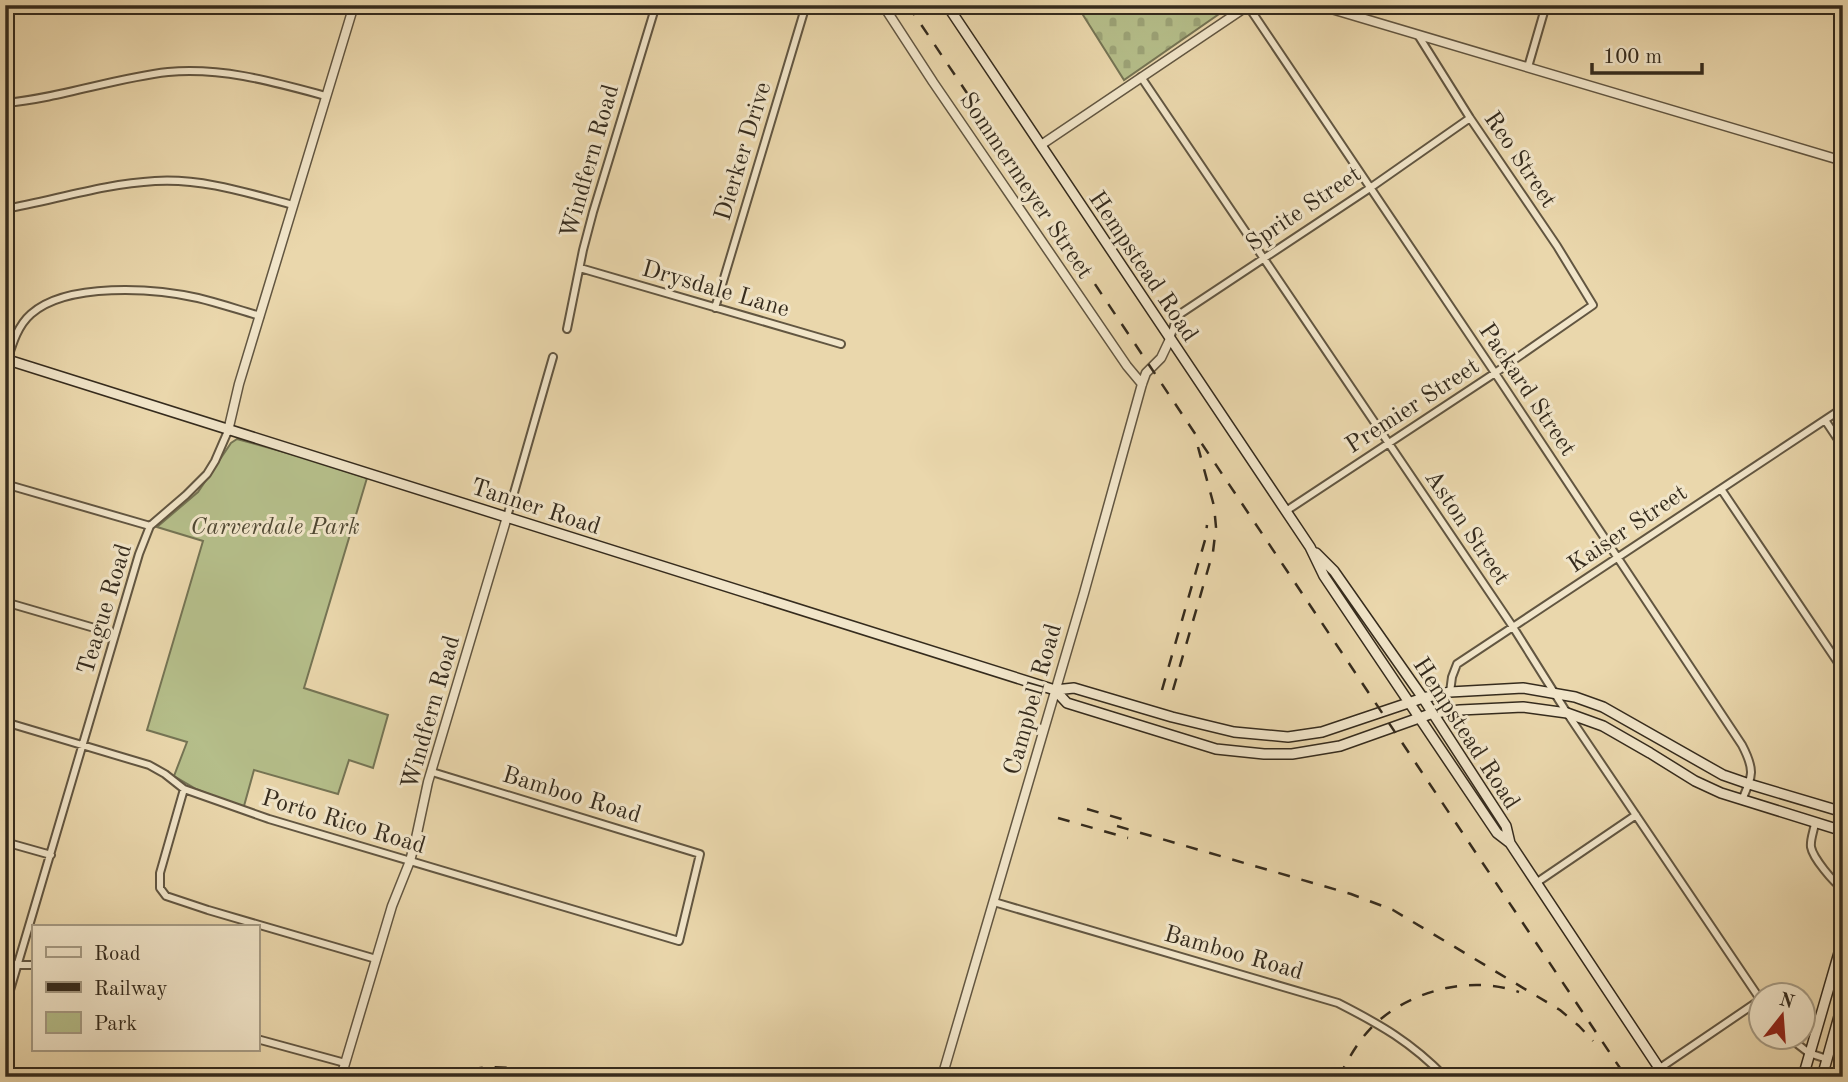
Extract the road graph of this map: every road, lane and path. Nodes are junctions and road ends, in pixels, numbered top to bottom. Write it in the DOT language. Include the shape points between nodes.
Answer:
graph roads {
  1 [pos="354,5"];
  2 [pos="656,5"];
  3 [pos="806,5"];
  4 [pos="883,5"];
  5 [pos="947,5"];
  6 [pos="1318,5"];
  7 [pos="1546,5"];
  8 [pos="1249,6"];
  9 [pos="1418,35"];
  10 [pos="1528,68"];
  11 [pos="1141,77"];
  12 [pos="326,96"];
  13 [pos="5,103"];
  14 [pos="1470,118"];
  15 [pos="1041,145"];
  16 [pos="1843,162"];
  17 [pos="1370,188"];
  18 [pos="293,205"];
  19 [pos="5,209"];
  20 [pos="1263,258"];
  21 [pos="580,268"];
  22 [pos="1593,304"];
  23 [pos="715,307"];
  24 [pos="260,316"];
  25 [pos="567,329"];
  26 [pos="1170,339"];
  27 [pos="841,344"];
  28 [pos="553,357"];
  29 [pos="6,362"];
  30 [pos="1495,373"];
  31 [pos="1142,384"];
  32 [pos="1843,408"];
  33 [pos="1825,420"];
  34 [pos="228,430"];
  35 [pos="1389,443"];
  36 [pos="1843,447"];
  37 [pos="5,484"];
  38 [pos="1721,489"];
  39 [pos="1286,511"];
  40 [pos="508,517"];
  41 [pos="150,526"];
  42 [pos="1310,547"];
  43 [pos="1618,559"];
  44 [pos="1355,601"];
  45 [pos="5,603"];
  46 [pos="1346,607"];
  47 [pos="1513,627"];
  48 [pos="115,634"];
  49 [pos="1843,670"];
  50 [pos="1055,690"];
  51 [pos="1450,692"];
  52 [pos="1553,693"];
  53 [pos="1423,698"];
  54 [pos="1411,702"];
  55 [pos="1433,713"];
  56 [pos="1567,713"];
  57 [pos="1172,717"];
  58 [pos="1420,718"];
  59 [pos="5,722"];
  60 [pos="1167,735"];
  61 [pos="1659,737"];
  62 [pos="83,746"];
  63 [pos="1650,753"];
  64 [pos="432,772"];
  65 [pos="1749,784"];
  66 [pos="184,789"];
  67 [pos="1486,796"];
  68 [pos="1742,800"];
  69 [pos="1476,802"];
  70 [pos="1843,812"];
  71 [pos="1636,814"];
  72 [pos="1815,823"];
  73 [pos="1843,831"];
  74 [pos="5,842"];
  75 [pos="1510,843"];
  76 [pos="51,855"];
  77 [pos="410,861"];
  78 [pos="1536,883"];
  79 [pos="1843,889"];
  80 [pos="994,902"];
  81 [pos="1843,939"];
  82 [pos="680,941"];
  83 [pos="376,959"];
  84 [pos="5,961"];
  85 [pos="18,965"];
  86 [pos="32,965"];
  87 [pos="1747,981"];
  88 [pos="1843,1002"];
  89 [pos="5,1007"];
  90 [pos="1746,1010"];
  91 [pos="259,1040"];
  92 [pos="1805,1050"];
  93 [pos="1809,1053"];
  94 [pos="1827,1059"];
  95 [pos="345,1063"];
  96 [pos="1662,1073"];
  97 [pos="341,1077"];
  98 [pos="942,1077"];
  99 [pos="1446,1077"];
  100 [pos="1803,1077"];
  101 [pos="1822,1077"];
  1 -- 12 [label="street, Teague Road"];
  2 -- 21 [label="street, Windfern Road"];
  3 -- 23 [label="street, Dierker Drive"];
  4 -- 31 [label="street, Sommermeyer Street"];
  5 -- 15 [label="main road, Hempstead Road"];
  6 -- 9 [label="street"];
  7 -- 10 [label="street"];
  8 -- 11 [label="street"];
  8 -- 17 [label="street, Packard Street"];
  9 -- 10 [label="street"];
  9 -- 14 [label="street, Reo Street"];
  10 -- 16 [label="street"];
  11 -- 15 [label="street"];
  11 -- 20 [label="street, Aston Street"];
  12 -- 13 [label="street" via="245,75 192,71"];
  12 -- 18 [label="street, Teague Road"];
  14 -- 17 [label="street, Sprite Street"];
  14 -- 22 [label="street, Reo Street"];
  15 -- 26 [label="main road, Hempstead Road"];
  17 -- 20 [label="street, Sprite Street"];
  17 -- 30 [label="street, Packard Street"];
  18 -- 19 [label="street" via="211,184 157,180"];
  18 -- 24 [label="street, Teague Road"];
  20 -- 26 [label="street, Sprite Street" via="1177,316"];
  20 -- 35 [label="street, Aston Street"];
  21 -- 23 [label="street, Drysdale Lane"];
  21 -- 25 [label="street, Windfern Road"];
  22 -- 30 [label="street, Premier Street"];
  23 -- 27 [label="street, Drysdale Lane"];
  24 -- 29 [label="street" via="173,294 134,291 69,296 30,314"];
  24 -- 34 [label="street, Teague Road"];
  26 -- 31 [label="street, Campbell Road"];
  26 -- 39 [label="main road, Hempstead Road"];
  28 -- 40 [label="street, Windfern Road"];
  29 -- 34 [label="main road, Tanner Road"];
  30 -- 35 [label="street, Premier Street"];
  30 -- 43 [label="street, Packard Street"];
  31 -- 50 [label="street, Campbell Road"];
  32 -- 33 [label="street, Kaiser Street"];
  33 -- 36 [label="street"];
  33 -- 38 [label="street, Kaiser Street"];
  34 -- 40 [label="main road, Tanner Road"];
  34 -- 41 [label="street, Teague Road" via="206,474"];
  35 -- 39 [label="street, Premier Street"];
  35 -- 47 [label="street, Aston Street"];
  37 -- 41 [label="street"];
  38 -- 43 [label="street, Kaiser Street"];
  38 -- 49 [label="street"];
  39 -- 42 [label="main road, Hempstead Road"];
  40 -- 50 [label="main road, Tanner Road"];
  40 -- 64 [label="street, Windfern Road"];
  41 -- 48 [label="street, Teague Road"];
  42 -- 44 [label="main road, Hempstead Road"];
  42 -- 46 [label="main road, Hempstead Road"];
  43 -- 47 [label="street, Kaiser Street"];
  43 -- 65 [label="street, Packard Street" via="1742,745 1750,760"];
  44 -- 46 [label="main road"];
  44 -- 53 [label="main road, Hempstead Road"];
  45 -- 48 [label="street"];
  46 -- 54 [label="main road, Hempstead Road"];
  47 -- 51 [label="street, Kaiser Street" via="1457,664"];
  47 -- 52 [label="street, Aston Street"];
  48 -- 62 [label="street, Teague Road"];
  50 -- 57 [label="main road" via="1074,688"];
  50 -- 60 [label="main road" via="1068,703"];
  50 -- 80 [label="street, Campbell Road"];
  51 -- 52 [label="main road" via="1523,688"];
  51 -- 53 [label="main road"];
  52 -- 56 [label="street, Aston Street"];
  52 -- 61 [label="main road" via="1603,707"];
  53 -- 54 [label="main road"];
  53 -- 55 [label="main road, Hempstead Road"];
  54 -- 57 [label="main road" via="1322,732 1287,737 1234,732"];
  54 -- 58 [label="main road, Hempstead Road"];
  55 -- 56 [label="main road" via="1522,707"];
  55 -- 58 [label="main road"];
  55 -- 67 [label="main road, Hempstead Road"];
  56 -- 63 [label="main road" via="1603,726"];
  56 -- 71 [label="street, Aston Street"];
  57 -- 60 [label="main road"];
  58 -- 60 [label="main road" via="1352,743 1292,754 1216,749"];
  58 -- 69 [label="main road, Hempstead Road"];
  59 -- 62 [label="street, Porto Rico Road"];
  61 -- 63 [label="main road"];
  61 -- 65 [label="main road" via="1706,766"];
  62 -- 66 [label="street, Porto Rico Road" via="149,765"];
  62 -- 76 [label="street, Teague Road"];
  63 -- 68 [label="main road" via="1695,781"];
  64 -- 77 [label="street, Windfern Road"];
  64 -- 82 [label="street, Bamboo Road" via="700,854"];
  65 -- 68 [label="street"];
  65 -- 70 [label="main road"];
  66 -- 77 [label="street, Porto Rico Road" via="268,820"];
  66 -- 83 [label="street" via="160,873 160,888 166,896"];
  67 -- 69 [label="main road"];
  67 -- 75 [label="main road, Hempstead Road" via="1506,826"];
  68 -- 72 [label="main road"];
  69 -- 75 [label="main road, Hempstead Road" via="1497,833"];
  71 -- 78 [label="street"];
  71 -- 87 [label="street, Aston Street"];
  72 -- 73 [label="main road"];
  72 -- 79 [label="street" via="1811,848"];
  74 -- 76 [label="street"];
  75 -- 78 [label="main road, Hempstead Road"];
  76 -- 85 [label="street, Teague Road"];
  77 -- 82 [label="street, Porto Rico Road"];
  77 -- 83 [label="street, Windfern Road"];
  78 -- 96 [label="main road, Hempstead Road"];
  80 -- 98 [label="street, Campbell Road"];
  80 -- 99 [label="street, Bamboo Road" via="1338,1003 1402,1039"];
  81 -- 93 [label="main road"];
  83 -- 95 [label="street, Windfern Road"];
  84 -- 85 [label="street"];
  85 -- 86 [label="street"];
  85 -- 89 [label="street, Teague Road"];
  88 -- 94 [label="main road"];
  90 -- 96 [label="street"];
  91 -- 95 [label="street"];
  92 -- 93 [label="street"];
  93 -- 94 [label="street"];
  93 -- 100 [label="main road"];
  94 -- 101 [label="main road"];
  95 -- 97 [label="street, Windfern Road"];
}
